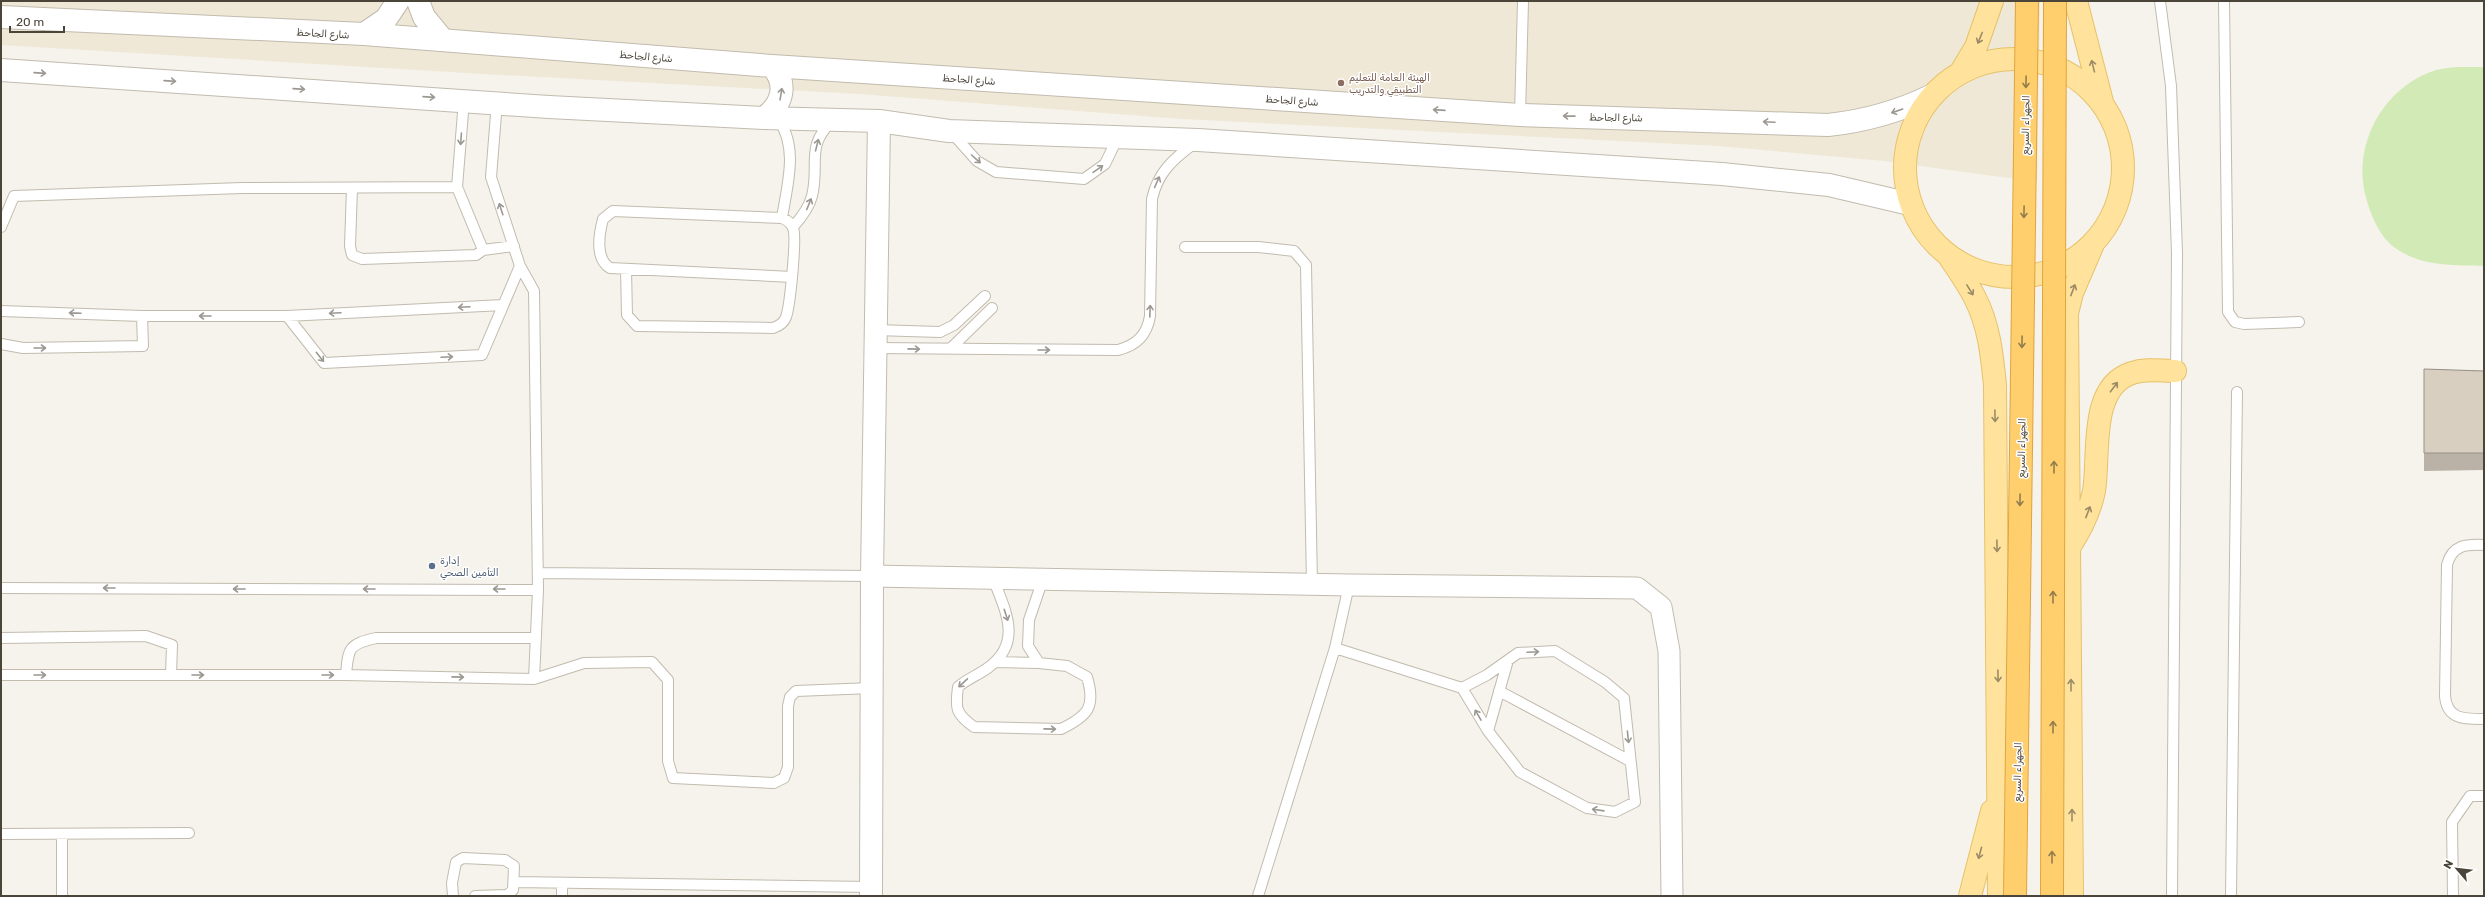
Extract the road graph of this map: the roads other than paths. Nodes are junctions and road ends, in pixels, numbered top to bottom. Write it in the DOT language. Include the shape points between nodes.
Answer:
graph roads {
  1 [pos="398,1"];
  2 [pos="418,1"];
  3 [pos="1523,1"];
  4 [pos="1992,1"];
  5 [pos="2027,1"];
  6 [pos="2055,1"];
  7 [pos="2076,1"];
  8 [pos="2160,1"];
  9 [pos="2224,1"];
  10 [pos="1,17"];
  11 [pos="364,34"];
  12 [pos="443,40"];
  13 [pos="772,66"];
  14 [pos="1,70"];
  15 [pos="1962,72"];
  16 [pos="1933,95"];
  17 [pos="464,100"];
  18 [pos="497,102"];
  19 [pos="2102,104"];
  20 [pos="1520,115"];
  21 [pos="771,118"];
  22 [pos="834,120"];
  23 [pos="879,121"];
  24 [pos="949,130"];
  25 [pos="1118,137"];
  26 [pos="1198,140"];
  27 [pos="457,187"];
  28 [pos="352,188"];
  29 [pos="1910,204"];
  30 [pos="782,218"];
  31 [pos="1,227"];
  32 [pos="793,227"];
  33 [pos="2093,243"];
  34 [pos="514,246"];
  35 [pos="1185,247"];
  36 [pos="483,250"];
  37 [pos="1950,257"];
  38 [pos="520,266"];
  39 [pos="626,269"];
  40 [pos="792,277"];
  41 [pos="985,296"];
  42 [pos="504,305"];
  43 [pos="992,308"];
  44 [pos="1,311"];
  45 [pos="142,316"];
  46 [pos="287,316"];
  47 [pos="2299,322"];
  48 [pos="875,339"];
  49 [pos="1,344"];
  50 [pos="950,349"];
  51 [pos="2175,371"];
  52 [pos="2237,392"];
  53 [pos="2484,545"];
  54 [pos="2070,546"];
  55 [pos="538,573"];
  56 [pos="872,576"];
  57 [pos="993,578"];
  58 [pos="1043,579"];
  59 [pos="1312,584"];
  60 [pos="1349,585"];
  61 [pos="1,588"];
  62 [pos="538,590"];
  63 [pos="1,638"];
  64 [pos="536,638"];
  65 [pos="1335,648"];
  66 [pos="1508,660"];
  67 [pos="995,662"];
  68 [pos="1039,663"];
  69 [pos="1,675"];
  70 [pos="171,675"];
  71 [pos="346,675"];
  72 [pos="534,679"];
  73 [pos="872,688"];
  74 [pos="1462,688"];
  75 [pos="1499,691"];
  76 [pos="2484,719"];
  77 [pos="1488,731"];
  78 [pos="1630,761"];
  79 [pos="1999,789"];
  80 [pos="2484,796"];
  81 [pos="189,833"];
  82 [pos="1,834"];
  83 [pos="62,834"];
  84 [pos="514,882"];
  85 [pos="562,884"];
  86 [pos="803,891"];
  87 [pos="871,891"];
  88 [pos="62,896"];
  89 [pos="453,896"];
  90 [pos="475,896"];
  91 [pos="562,896"];
  92 [pos="1258,896"];
  93 [pos="1672,896"];
  94 [pos="1970,896"];
  95 [pos="1999,896"];
  96 [pos="2016,896"];
  97 [pos="2052,896"];
  98 [pos="2072,896"];
  99 [pos="2172,896"];
  100 [pos="2231,896"];
  101 [pos="2453,896"];
  1 -- 11 [label="street" via="386,19"];
  2 -- 12 [label="street" via="424,17"];
  3 -- 20 [label="lane"];
  4 -- 15 [label="main road, one-way" via="1976,47"];
  5 -- 96 [label="highway, الجهراء السريع, one-way, bridge"];
  97 -- 6 [label="highway, one-way, bridge"];
  19 -- 7 [label="main road, one-way"];
  8 -- 51 [label="lane" via="2171,86 2174,146 2177,253"];
  9 -- 47 [label="lane" via="2228,312 2235,322 2244,324"];
  10 -- 11 [label="street, شارع الجاحظ"];
  11 -- 12 [label="street, شارع الجاحظ"];
  12 -- 13 [label="street, شارع الجاحظ"];
  20 -- 13 [label="street, شارع الجاحظ, one-way"];
  21 -- 13 [label="street, one-way" via="782,94 778,74"];
  14 -- 17 [label="street, one-way"];
  15 -- 16 [label="main road"];
  15 -- 19 [label="main road" via="2000,60 2046,63 2077,79"];
  16 -- 20 [label="street, شارع الجاحظ, one-way" via="1902,110 1878,117 1828,125"];
  16 -- 29 [label="main road" via="1917,118 1909,138 1905,172"];
  17 -- 18 [label="street"];
  17 -- 27 [label="lane, one-way"];
  18 -- 21 [label="street"];
  34 -- 18 [label="lane, one-way" via="491,178"];
  19 -- 33 [label="main road" via="2117,133 2121,150 2122,183 2112,215"];
  21 -- 22 [label="street"];
  21 -- 30 [label="lane" via="786,130 790,152"];
  22 -- 23 [label="street"];
  32 -- 22 [label="lane, one-way" via="805,213 812,195 815,154 820,132"];
  23 -- 24 [label="street"];
  23 -- 48 [label="street"];
  24 -- 25 [label="street"];
  24 -- 25 [label="lane, one-way" via="977,161 996,172 1084,179 1105,164"];
  25 -- 26 [label="street"];
  26 -- 29 [label="street" via="1722,174 1829,185"];
  50 -- 26 [label="lane, one-way" via="1118,350 1137,342 1148,326 1150,316 1154,187 1166,167"];
  27 -- 28 [label="lane"];
  27 -- 36 [label="lane"];
  28 -- 31 [label="lane" via="242,188 14,196"];
  28 -- 36 [label="lane" via="352,255 362,259 476,255"];
  29 -- 37 [label="main road" via="1926,234"];
  30 -- 32 [label="lane"];
  30 -- 39 [label="lane" via="613,210 606,215 602,223 600,258 610,268"];
  32 -- 40 [label="lane"];
  33 -- 37 [label="main road" via="2066,264 2033,276 1998,276 1981,273"];
  54 -- 33 [label="main road, one-way" via="2067,313 2072,293"];
  34 -- 36 [label="lane"];
  34 -- 38 [label="lane"];
  35 -- 59 [label="lane" via="1258,247 1294,251 1306,265"];
  37 -- 79 [label="main road, الجهراء السريع, one-way" via="1975,298 1984,321 1991,346 1995,385"];
  38 -- 42 [label="lane"];
  38 -- 55 [label="lane" via="534,291"];
  39 -- 40 [label="lane"];
  39 -- 40 [label="lane" via="627,315 633,323 642,327 778,327 786,317"];
  41 -- 48 [label="lane" via="954,325 940,332"];
  42 -- 46 [label="lane, one-way"];
  46 -- 42 [label="lane, one-way" via="324,363 482,355"];
  43 -- 50 [label="lane"];
  45 -- 44 [label="lane, one-way"];
  46 -- 45 [label="lane, one-way"];
  49 -- 45 [label="lane, one-way" via="24,348 143,346"];
  48 -- 50 [label="lane, one-way"];
  48 -- 56 [label="street"];
  54 -- 51 [label="main road, one-way" via="2090,506 2096,476 2098,422 2109,394 2118,381 2131,373 2145,370"];
  51 -- 99 [label="lane"];
  52 -- 100 [label="lane"];
  53 -- 76 [label="lane" via="2459,547 2453,551 2447,564 2445,696 2448,710 2453,715 2460,718"];
  98 -- 54 [label="main road, one-way"];
  55 -- 56 [label="lane"];
  55 -- 62 [label="lane"];
  56 -- 57 [label="street"];
  56 -- 73 [label="street"];
  57 -- 58 [label="street"];
  57 -- 67 [label="lane, one-way" via="1008,620 1010,634 1003,655"];
  58 -- 59 [label="street"];
  58 -- 68 [label="lane" via="1029,620 1028,646"];
  59 -- 60 [label="street"];
  60 -- 65 [label="lane"];
  60 -- 93 [label="street" via="1637,588 1661,607 1669,651"];
  62 -- 61 [label="lane, one-way"];
  62 -- 64 [label="lane"];
  63 -- 70 [label="lane" via="146,636 172,645"];
  64 -- 71 [label="lane" via="376,638 357,642 347,653"];
  64 -- 72 [label="lane"];
  65 -- 74 [label="lane"];
  65 -- 92 [label="lane"];
  66 -- 74 [label="lane"];
  66 -- 75 [label="lane"];
  66 -- 78 [label="lane, one-way" via="1518,653 1555,651 1605,682 1624,698"];
  67 -- 68 [label="lane"];
  67 -- 68 [label="lane, one-way" via="958,687 955,706 962,719 974,727 1061,729 1088,712 1092,694 1087,677 1067,666"];
  69 -- 70 [label="lane, one-way"];
  70 -- 71 [label="lane, one-way"];
  71 -- 72 [label="lane, one-way"];
  72 -- 73 [label="lane" via="584,663 652,662 668,680 668,761 673,778 774,783 784,778 788,767 788,706 790,697 796,691"];
  73 -- 87 [label="street"];
  77 -- 74 [label="lane, one-way"];
  75 -- 77 [label="lane"];
  75 -- 78 [label="lane"];
  78 -- 77 [label="lane, one-way" via="1634,802 1615,812 1587,808 1520,772"];
  79 -- 94 [label="main road, one-way" via="1985,832"];
  79 -- 95 [label="main road, الجهراء السريع"];
  80 -- 101 [label="lane" via="2470,796 2452,822"];
  81 -- 83 [label="lane"];
  82 -- 83 [label="lane"];
  83 -- 88 [label="lane"];
  84 -- 85 [label="lane"];
  84 -- 89 [label="lane" via="514,866 505,860 463,858 456,862 454,868"];
  84 -- 90 [label="lane" via="513,890 507,895"];
  85 -- 86 [label="lane"];
  85 -- 91 [label="lane"];
  86 -- 87 [label="lane"];
}
